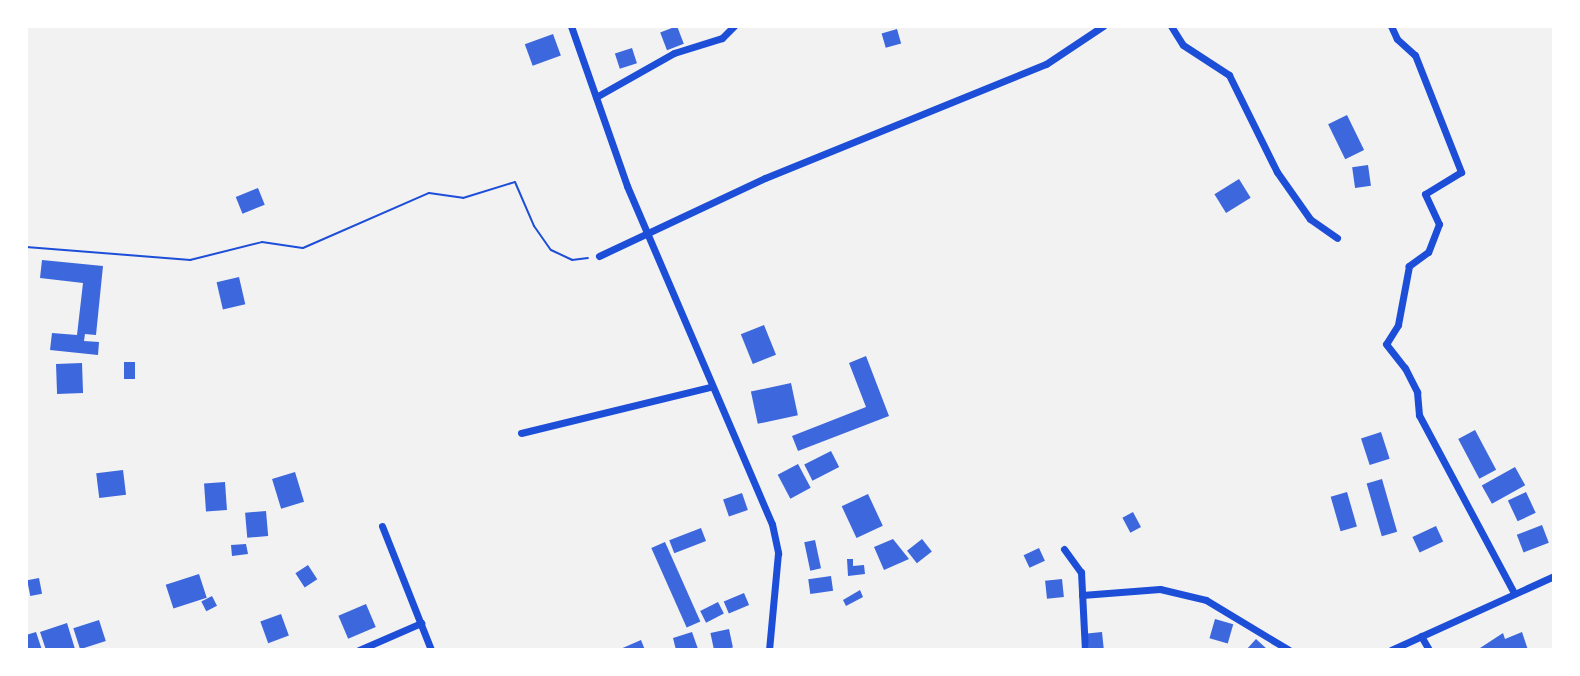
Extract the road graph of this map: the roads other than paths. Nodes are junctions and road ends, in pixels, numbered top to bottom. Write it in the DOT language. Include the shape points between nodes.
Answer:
graph roads {
  1 [pos="571,26"];
  2 [pos="734,26"];
  3 [pos="1103,26"];
  4 [pos="1171,26"];
  5 [pos="1391,26"];
  6 [pos="596,97"];
  7 [pos="647,234"];
  8 [pos="1337,238"];
  9 [pos="599,256"];
  10 [pos="709,387"];
  11 [pos="521,433"];
  12 [pos="382,526"];
  13 [pos="1064,549"];
  14 [pos="1554,576"];
  15 [pos="1514,593"];
  16 [pos="1082,595"];
  17 [pos="421,623"];
  18 [pos="1421,636"];
  19 [pos="359,650"];
  20 [pos="431,650"];
  21 [pos="769,650"];
  22 [pos="1085,650"];
  23 [pos="1289,650"];
  24 [pos="1391,650"];
  25 [pos="1429,650"];
  1 -- 6 [label="street"];
  2 -- 6 [label="street" via="722,38 674,53"];
  3 -- 7 [label="street" via="1046,64 765,178"];
  4 -- 8 [label="street" via="1183,45 1229,75 1277,172 1310,219"];
  5 -- 15 [label="street" via="1415,55 1461,172 1425,194 1439,224 1428,252 1409,266 1398,325 1386,344 1405,368 1417,392 1419,415"];
  6 -- 7 [label="street"];
  7 -- 9 [label="street"];
  7 -- 10 [label="street"];
  10 -- 11 [label="street"];
  10 -- 21 [label="street" via="772,524 778,553"];
  12 -- 17 [label="street"];
  13 -- 16 [label="street" via="1081,572"];
  14 -- 15 [label="street"];
  15 -- 18 [label="street"];
  16 -- 22 [label="street"];
  16 -- 23 [label="street" via="1160,589 1206,600"];
  17 -- 19 [label="street"];
  17 -- 20 [label="street"];
  18 -- 24 [label="street"];
  18 -- 25 [label="street"];
}
